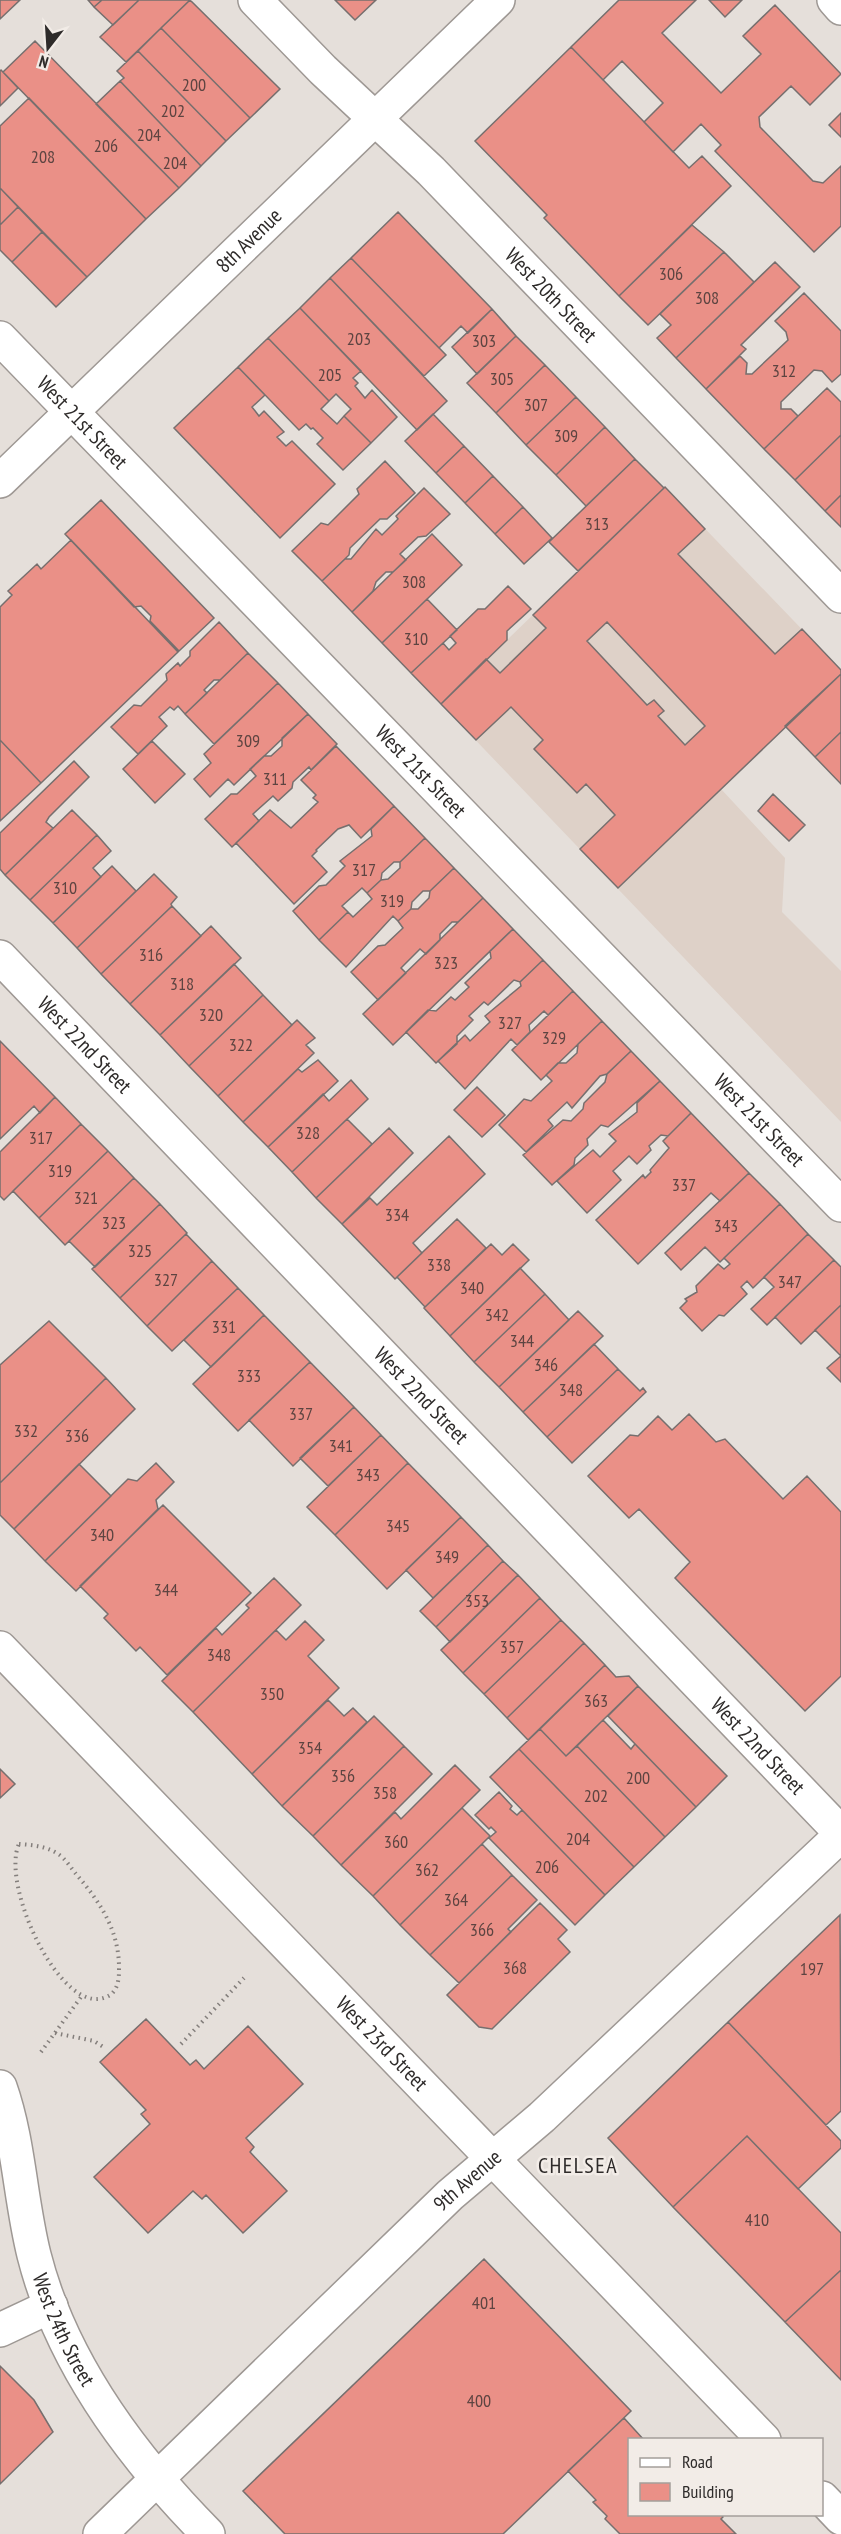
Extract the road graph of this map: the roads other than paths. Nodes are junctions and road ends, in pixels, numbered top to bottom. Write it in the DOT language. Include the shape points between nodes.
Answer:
graph roads {
  1 [pos="255,0"];
  2 [pos="498,0"];
  3 [pos="834,0"];
  4 [pos="841,8"];
  5 [pos="376,119"];
  6 [pos="0,338"];
  7 [pos="71,412"];
  8 [pos="0,481"];
  9 [pos="841,596"];
  10 [pos="0,957"];
  11 [pos="841,1205"];
  12 [pos="0,1648"];
  13 [pos="841,1834"];
  14 [pos="0,2086"];
  15 [pos="492,2158"];
  16 [pos="51,2306"];
  17 [pos="0,2330"];
  18 [pos="763,2438"];
  19 [pos="157,2477"];
  20 [pos="823,2499"];
  21 [pos="841,2518"];
  22 [pos="100,2534"];
  23 [pos="208,2534"];
  1 -- 5 [label="street, West 20th Street"];
  2 -- 5 [label="street, 8th Avenue"];
  3 -- 4 [label="street"];
  5 -- 7 [label="street, 8th Avenue"];
  5 -- 9 [label="street, West 20th Street" via="431,171"];
  6 -- 7 [label="street, West 21st Street"];
  7 -- 8 [label="street, 8th Avenue"];
  7 -- 11 [label="street, West 21st Street"];
  10 -- 13 [label="street, West 22nd Street"];
  12 -- 15 [label="street, West 23rd Street"];
  13 -- 15 [label="street, 9th Avenue" via="542,2117"];
  14 -- 16 [label="street, West 24th Street" via="15,2145 28,2230"];
  15 -- 18 [label="street, West 23rd Street"];
  15 -- 19 [label="street, 9th Avenue"];
  16 -- 17 [label="street"];
  16 -- 19 [label="street, West 24th Street" via="71,2351 114,2423"];
  19 -- 22 [label="street, 9th Avenue"];
  19 -- 23 [label="street, West 24th Street"];
  20 -- 21 [label="street"];
}
